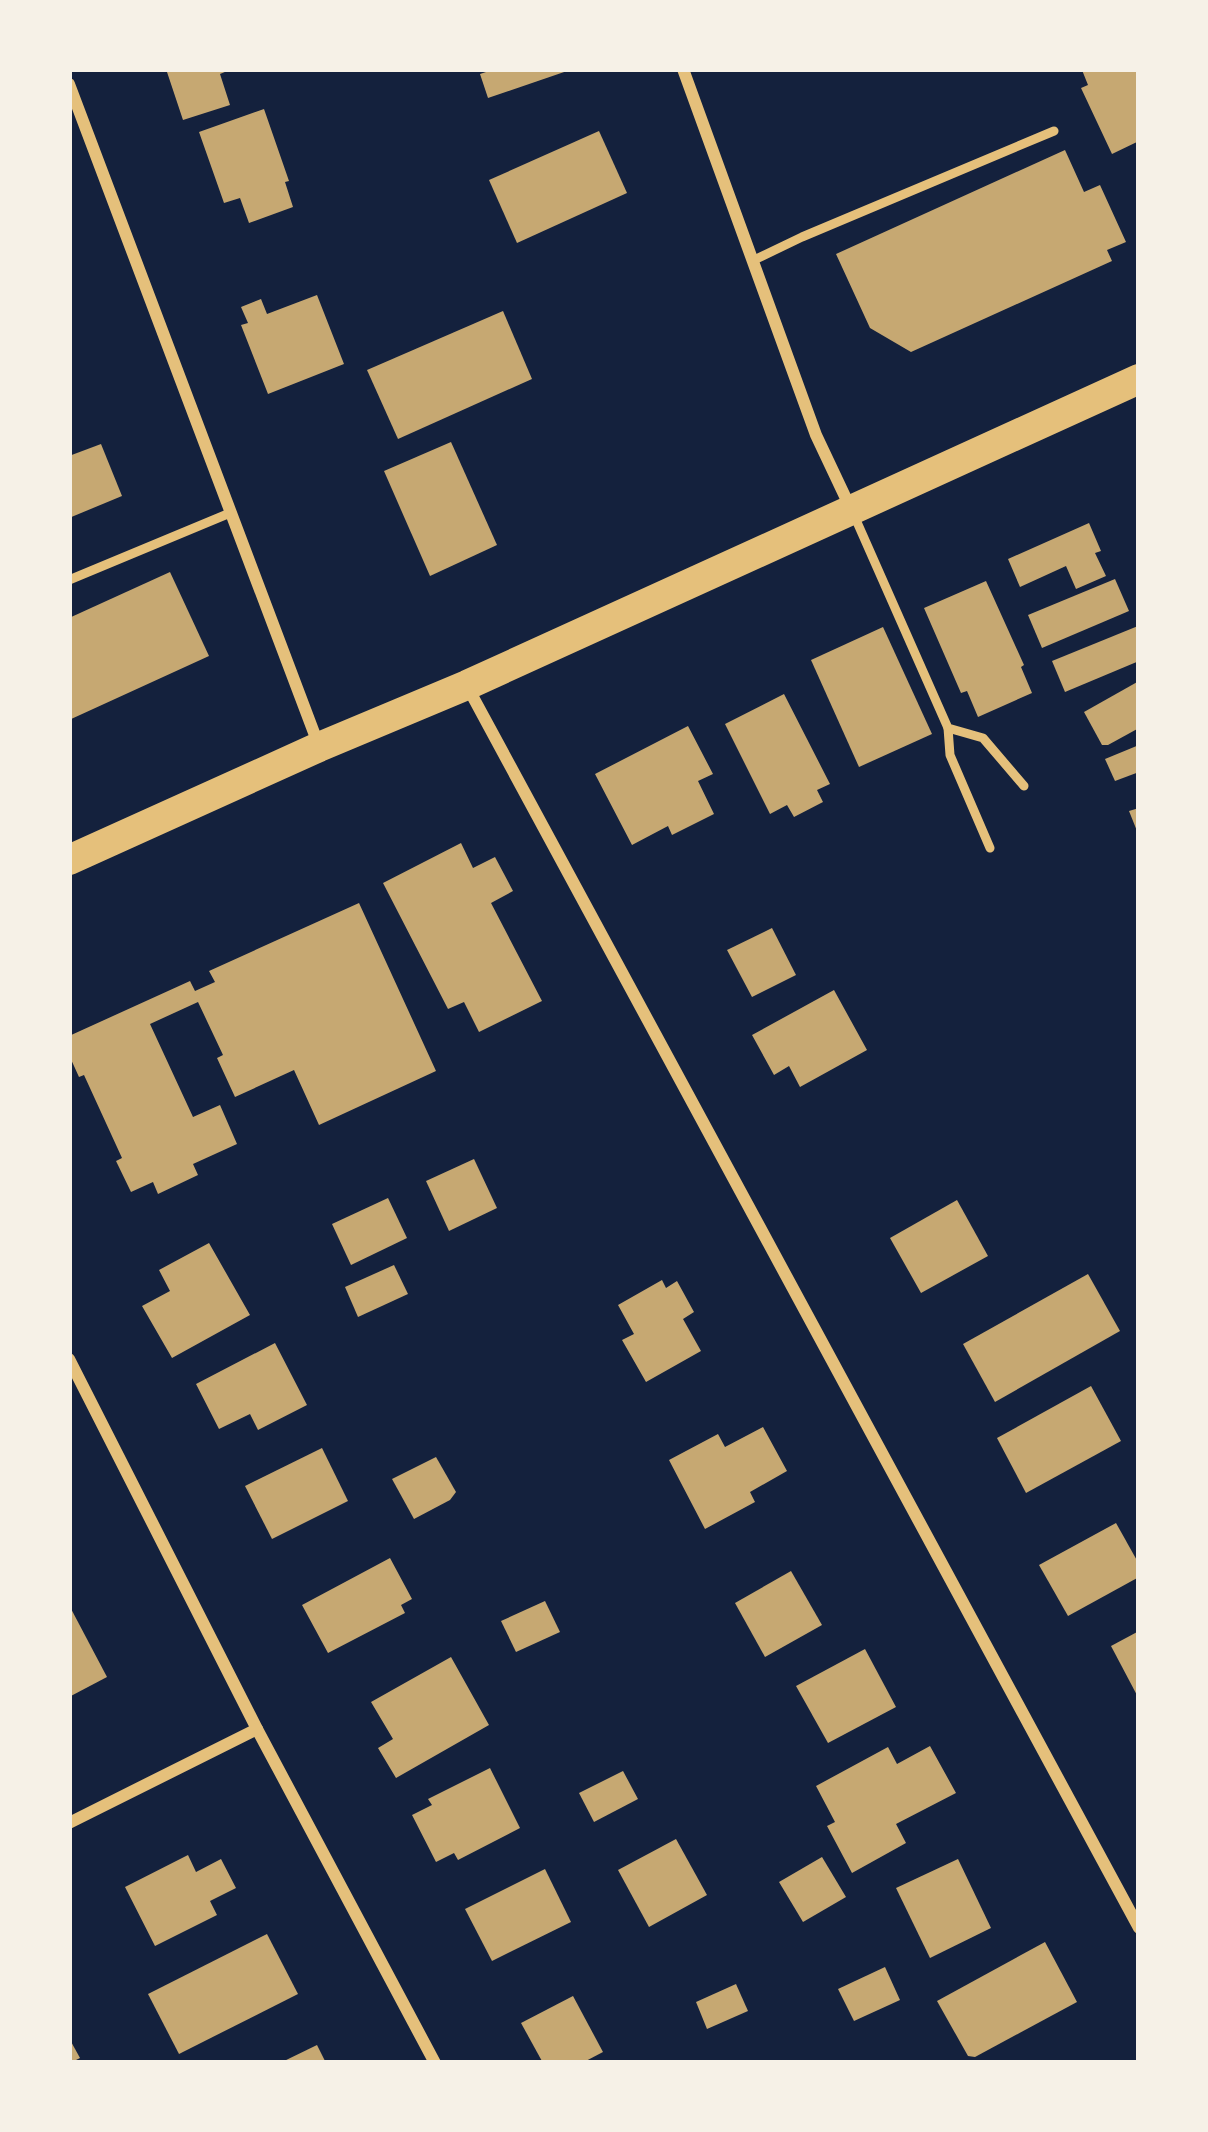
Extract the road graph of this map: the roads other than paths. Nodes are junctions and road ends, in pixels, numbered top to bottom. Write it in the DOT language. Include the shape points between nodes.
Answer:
graph roads {
  1 [pos="683,69"];
  2 [pos="69,84"];
  3 [pos="1054,131"];
  4 [pos="752,261"];
  5 [pos="1139,380"];
  6 [pos="851,508"];
  7 [pos="230,513"];
  8 [pos="69,580"];
  9 [pos="467,685"];
  10 [pos="949,728"];
  11 [pos="319,747"];
  12 [pos="1024,786"];
  13 [pos="990,848"];
  14 [pos="69,860"];
  15 [pos="69,1359"];
  16 [pos="257,1729"];
  17 [pos="69,1822"];
  18 [pos="1139,1928"];
  19 [pos="435,2063"];
  1 -- 4 [label="street"];
  2 -- 7 [label="street"];
  3 -- 4 [label="lane"];
  4 -- 6 [label="street"];
  5 -- 6 [label="main road"];
  6 -- 9 [label="main road"];
  6 -- 10 [label="lane"];
  7 -- 8 [label="lane"];
  7 -- 11 [label="street"];
  9 -- 11 [label="main road"];
  9 -- 18 [label="street"];
  10 -- 12 [label="lane" via="983,738"];
  10 -- 13 [label="lane" via="950,755"];
  11 -- 14 [label="main road"];
  15 -- 16 [label="street"];
  16 -- 17 [label="street"];
  16 -- 19 [label="street"];
}
